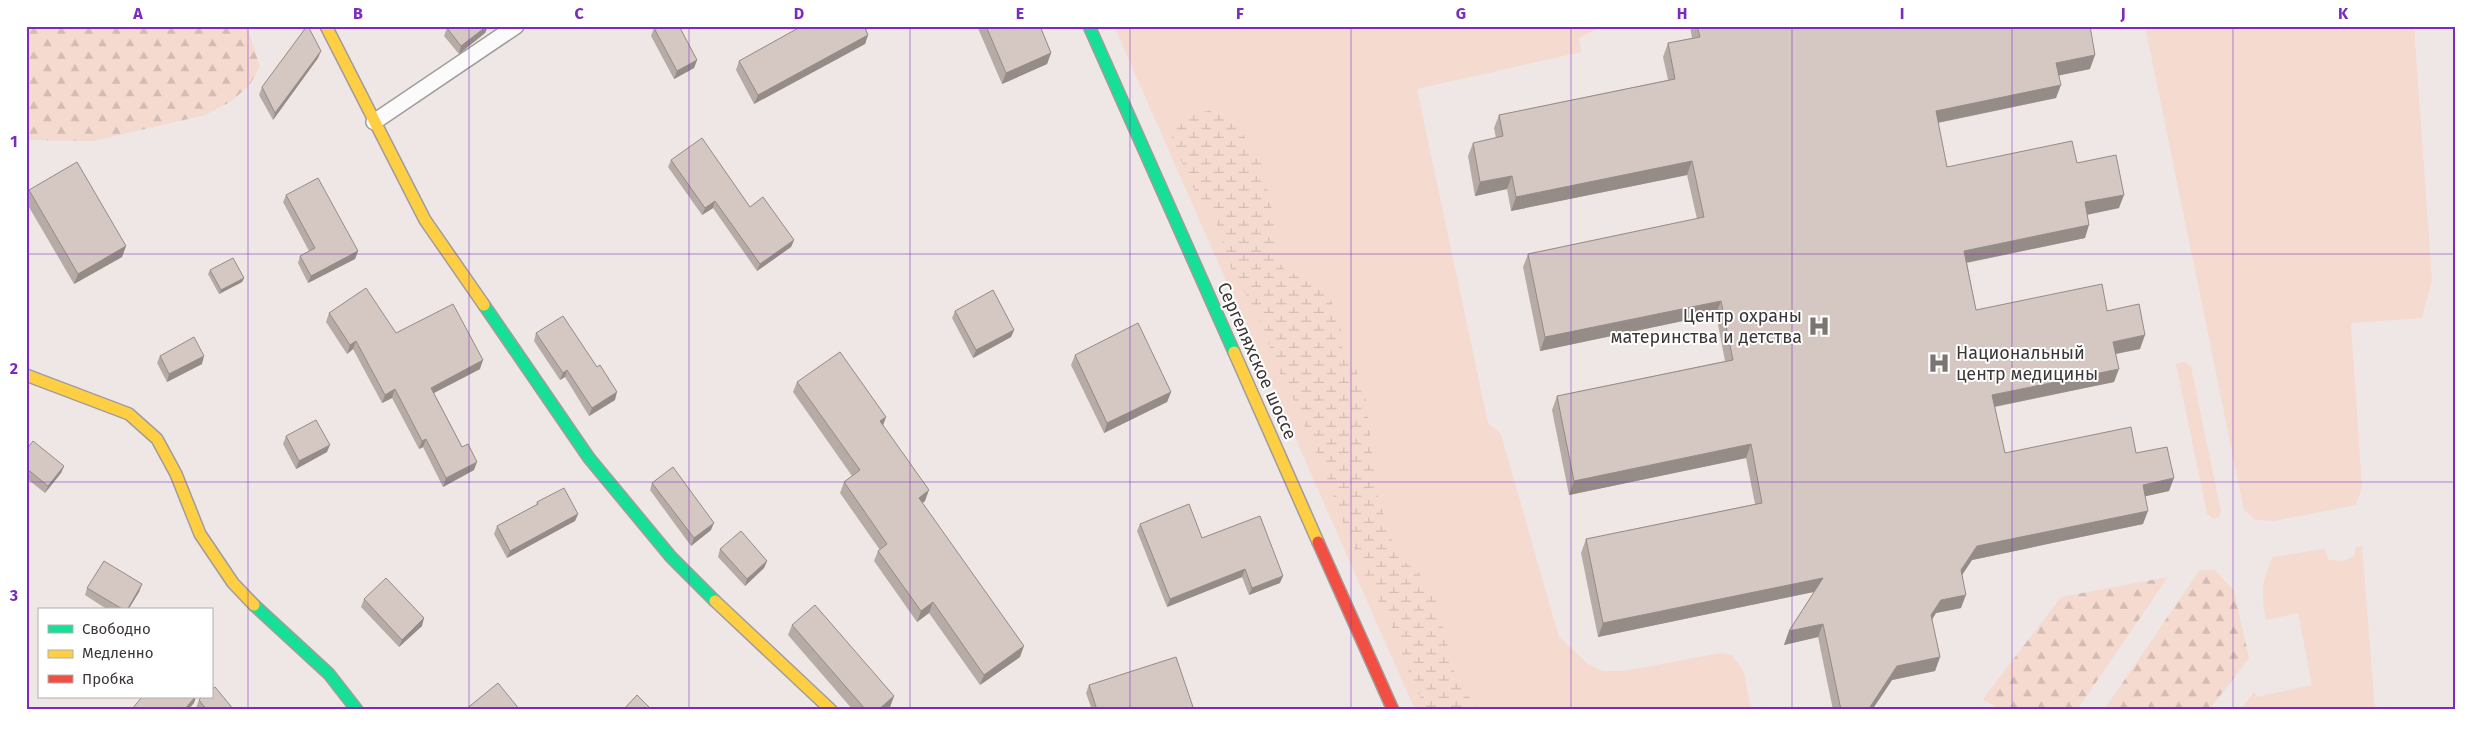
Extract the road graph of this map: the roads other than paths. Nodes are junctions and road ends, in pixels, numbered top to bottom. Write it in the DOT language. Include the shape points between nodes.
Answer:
graph roads {
  1 [pos="326,26"];
  2 [pos="516,26"];
  3 [pos="1089,26"];
  4 [pos="374,122"];
  5 [pos="26,375"];
  6 [pos="357,710"];
  7 [pos="831,710"];
  8 [pos="1393,710"];
  1 -- 4 [label="street"];
  2 -- 4 [label="lane"];
  3 -- 8 [label="street, Сергеляхское шоссе"];
  4 -- 7 [label="street" via="424,220 590,458 671,557"];
  5 -- 6 [label="street" via="129,414 157,439 176,474 200,534 233,583 269,621 329,674"];
}
